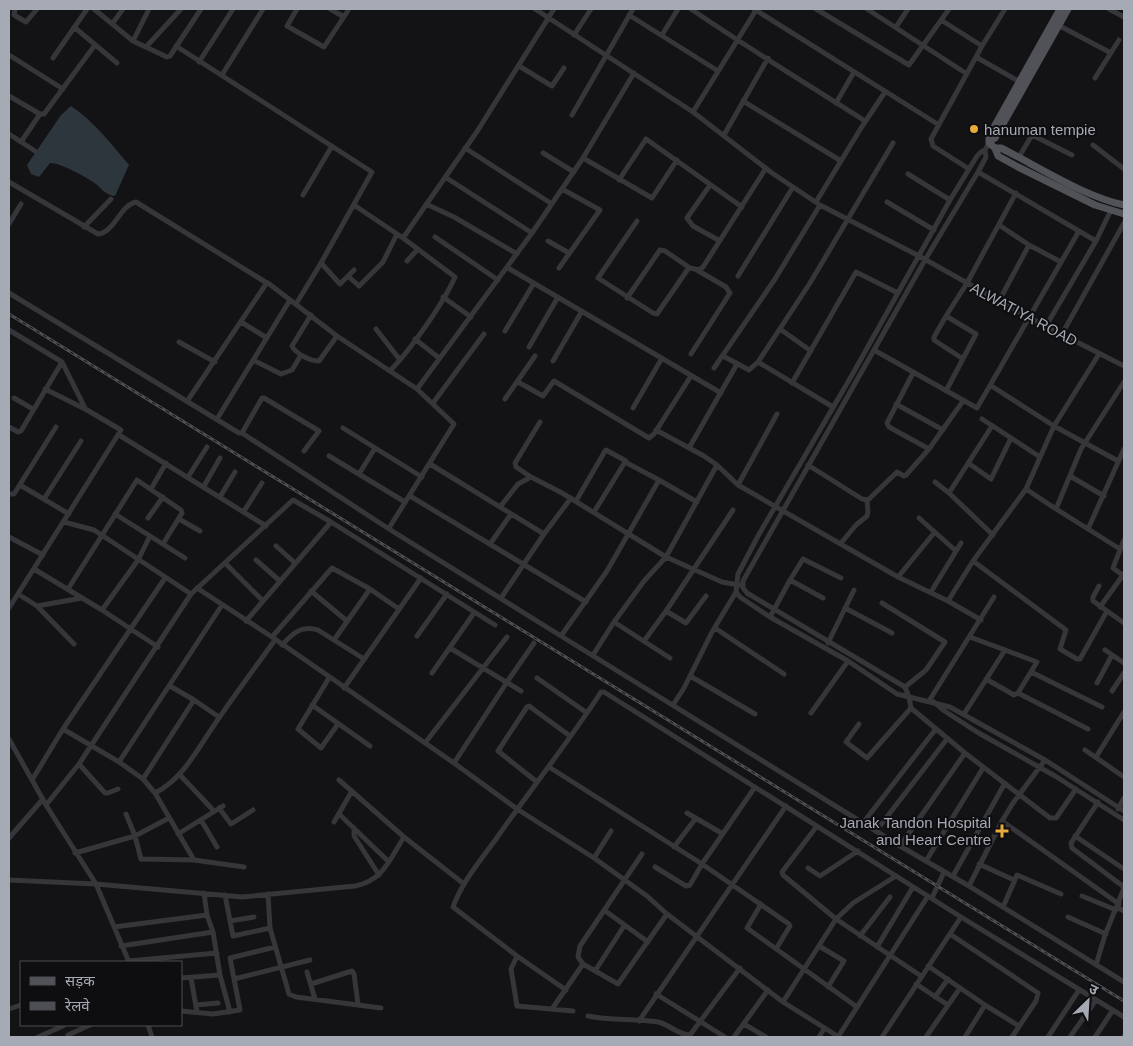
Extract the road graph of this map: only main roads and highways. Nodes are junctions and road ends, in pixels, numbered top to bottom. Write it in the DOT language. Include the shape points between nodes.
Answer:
graph roads {
  1 [pos="1060,9"];
  2 [pos="1068,9"];
  3 [pos="991,144"];
  4 [pos="1057,176"];
  5 [pos="1053,185"];
  6 [pos="1124,205"];
  7 [pos="1122,213"];
  1 -- 3 [label="main road" via="988,136"];
  2 -- 3 [label="main road"];
  3 -- 4 [label="main road"];
  3 -- 5 [label="main road" via="998,156"];
  4 -- 5 [label="main road"];
  4 -- 6 [label="main road" via="1083,190"];
  5 -- 7 [label="main road" via="1095,205"];
}
